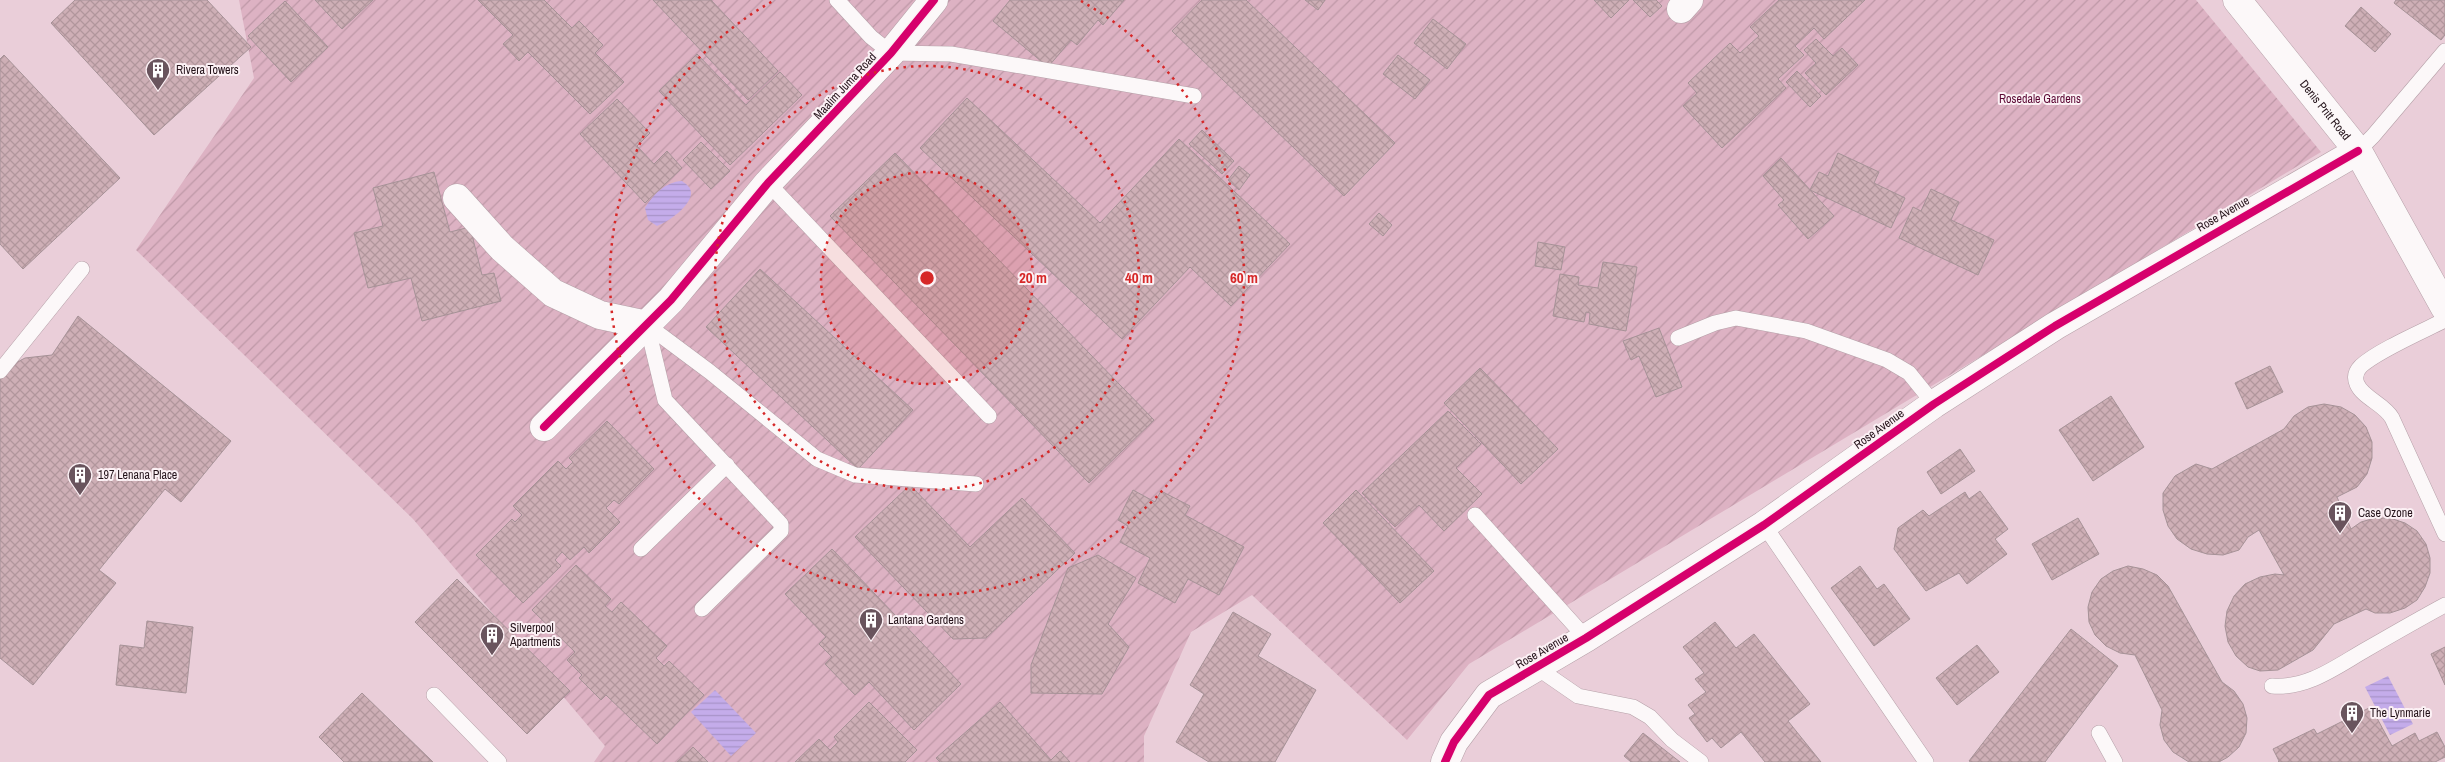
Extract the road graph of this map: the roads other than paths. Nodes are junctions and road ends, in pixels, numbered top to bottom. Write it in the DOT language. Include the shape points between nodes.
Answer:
graph roads {
  1 [pos="837,0"];
  2 [pos="934,0"];
  3 [pos="2236,0"];
  4 [pos="2445,50"];
  5 [pos="891,53"];
  6 [pos="1194,96"];
  7 [pos="2358,150"];
  8 [pos="768,183"];
  9 [pos="457,198"];
  10 [pos="82,269"];
  11 [pos="2445,308"];
  12 [pos="2445,320"];
  13 [pos="647,325"];
  14 [pos="1678,338"];
  15 [pos="0,371"];
  16 [pos="1934,404"];
  17 [pos="988,416"];
  18 [pos="544,427"];
  19 [pos="727,465"];
  20 [pos="976,484"];
  21 [pos="1475,515"];
  22 [pos="1764,525"];
  23 [pos="2445,534"];
  24 [pos="641,549"];
  25 [pos="2445,605"];
  26 [pos="702,609"];
  27 [pos="1586,638"];
  28 [pos="1536,666"];
  29 [pos="2272,686"];
  30 [pos="434,695"];
  31 [pos="2099,733"];
  32 [pos="499,762"];
  33 [pos="1445,762"];
  34 [pos="1701,762"];
  35 [pos="1926,762"];
  36 [pos="2115,762"];
  1 -- 5 [label="lane" via="871,37"];
  2 -- 5 [label="street, Maalim Juma Road"];
  3 -- 7 [label="street, Denis Pritt Road"];
  4 -- 7 [label="lane"];
  5 -- 6 [label="lane" via="952,54"];
  5 -- 8 [label="street, Maalim Juma Road"];
  7 -- 11 [label="street, Denis Pritt Road"];
  7 -- 16 [label="street, Rose Avenue" via="2055,326"];
  8 -- 13 [label="street, Maalim Juma Road"];
  8 -- 17 [label="lane"];
  9 -- 13 [label="street" via="502,248 553,293 600,315"];
  10 -- 15 [label="lane"];
  12 -- 23 [label="lane" via="2370,360 2357,372 2356,379 2361,390 2392,418"];
  13 -- 18 [label="street, Maalim Juma Road"];
  13 -- 19 [label="lane" via="665,400"];
  13 -- 20 [label="lane" via="816,459 855,475"];
  14 -- 16 [label="lane" via="1736,318 1806,331 1887,360 1909,373"];
  16 -- 22 [label="street, Rose Avenue"];
  19 -- 24 [label="lane"];
  19 -- 26 [label="lane" via="782,527"];
  21 -- 27 [label="lane"];
  22 -- 27 [label="street, Rose Avenue"];
  22 -- 35 [label="lane"];
  25 -- 29 [label="lane" via="2338,668 2299,684"];
  27 -- 28 [label="street, Rose Avenue"];
  28 -- 33 [label="street, Rose Avenue" via="1489,695 1454,742"];
  28 -- 34 [label="lane" via="1578,696 1633,707 1650,717 1672,740"];
  30 -- 32 [label="lane"];
  31 -- 36 [label="lane"];
}
